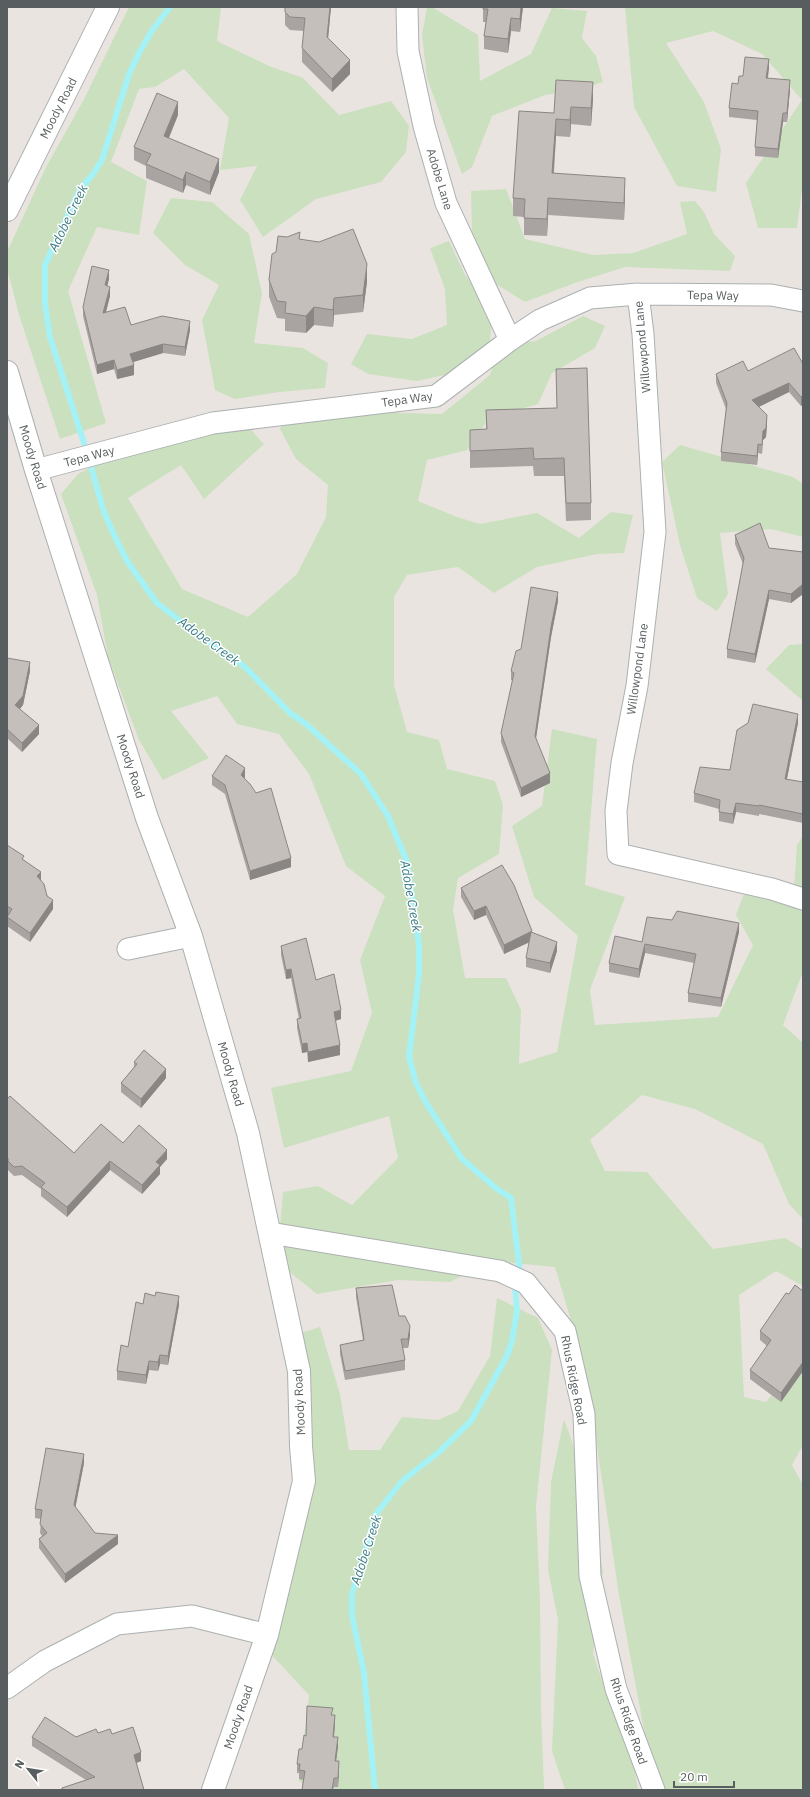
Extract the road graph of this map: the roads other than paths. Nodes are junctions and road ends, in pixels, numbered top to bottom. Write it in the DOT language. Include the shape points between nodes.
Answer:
graph roads {
  1 [pos="108,7"];
  2 [pos="407,7"];
  3 [pos="7,210"];
  4 [pos="638,294"];
  5 [pos="803,301"];
  6 [pos="510,340"];
  7 [pos="7,372"];
  8 [pos="36,470"];
  9 [pos="803,899"];
  10 [pos="190,936"];
  11 [pos="128,949"];
  12 [pos="270,1233"];
  13 [pos="267,1634"];
  14 [pos="7,1688"];
  15 [pos="213,1790"];
  16 [pos="654,1790"];
  1 -- 3 [label="street, Moody Road"];
  2 -- 6 [label="street, Adobe Lane" via="408,51 424,126 446,203"];
  4 -- 5 [label="street, Tepa Way" via="772,296"];
  4 -- 6 [label="street, Tepa Way" via="590,298 540,320"];
  4 -- 9 [label="street, Willowpond Lane" via="643,334 655,532 637,686 622,763 616,811 618,854 781,891"];
  6 -- 8 [label="street, Tepa Way" via="436,396 213,423"];
  7 -- 8 [label="street, Moody Road"];
  8 -- 10 [label="street, Moody Road" via="147,818"];
  10 -- 11 [label="street"];
  10 -- 12 [label="street, Moody Road" via="248,1133"];
  12 -- 13 [label="street, Moody Road" via="299,1371 304,1482"];
  12 -- 16 [label="street, Rhus Ridge Road" via="500,1270 526,1283 565,1331 584,1414 590,1576 616,1689"];
  13 -- 14 [label="street" via="192,1616 118,1624 45,1661"];
  13 -- 15 [label="street, Moody Road"];
}
